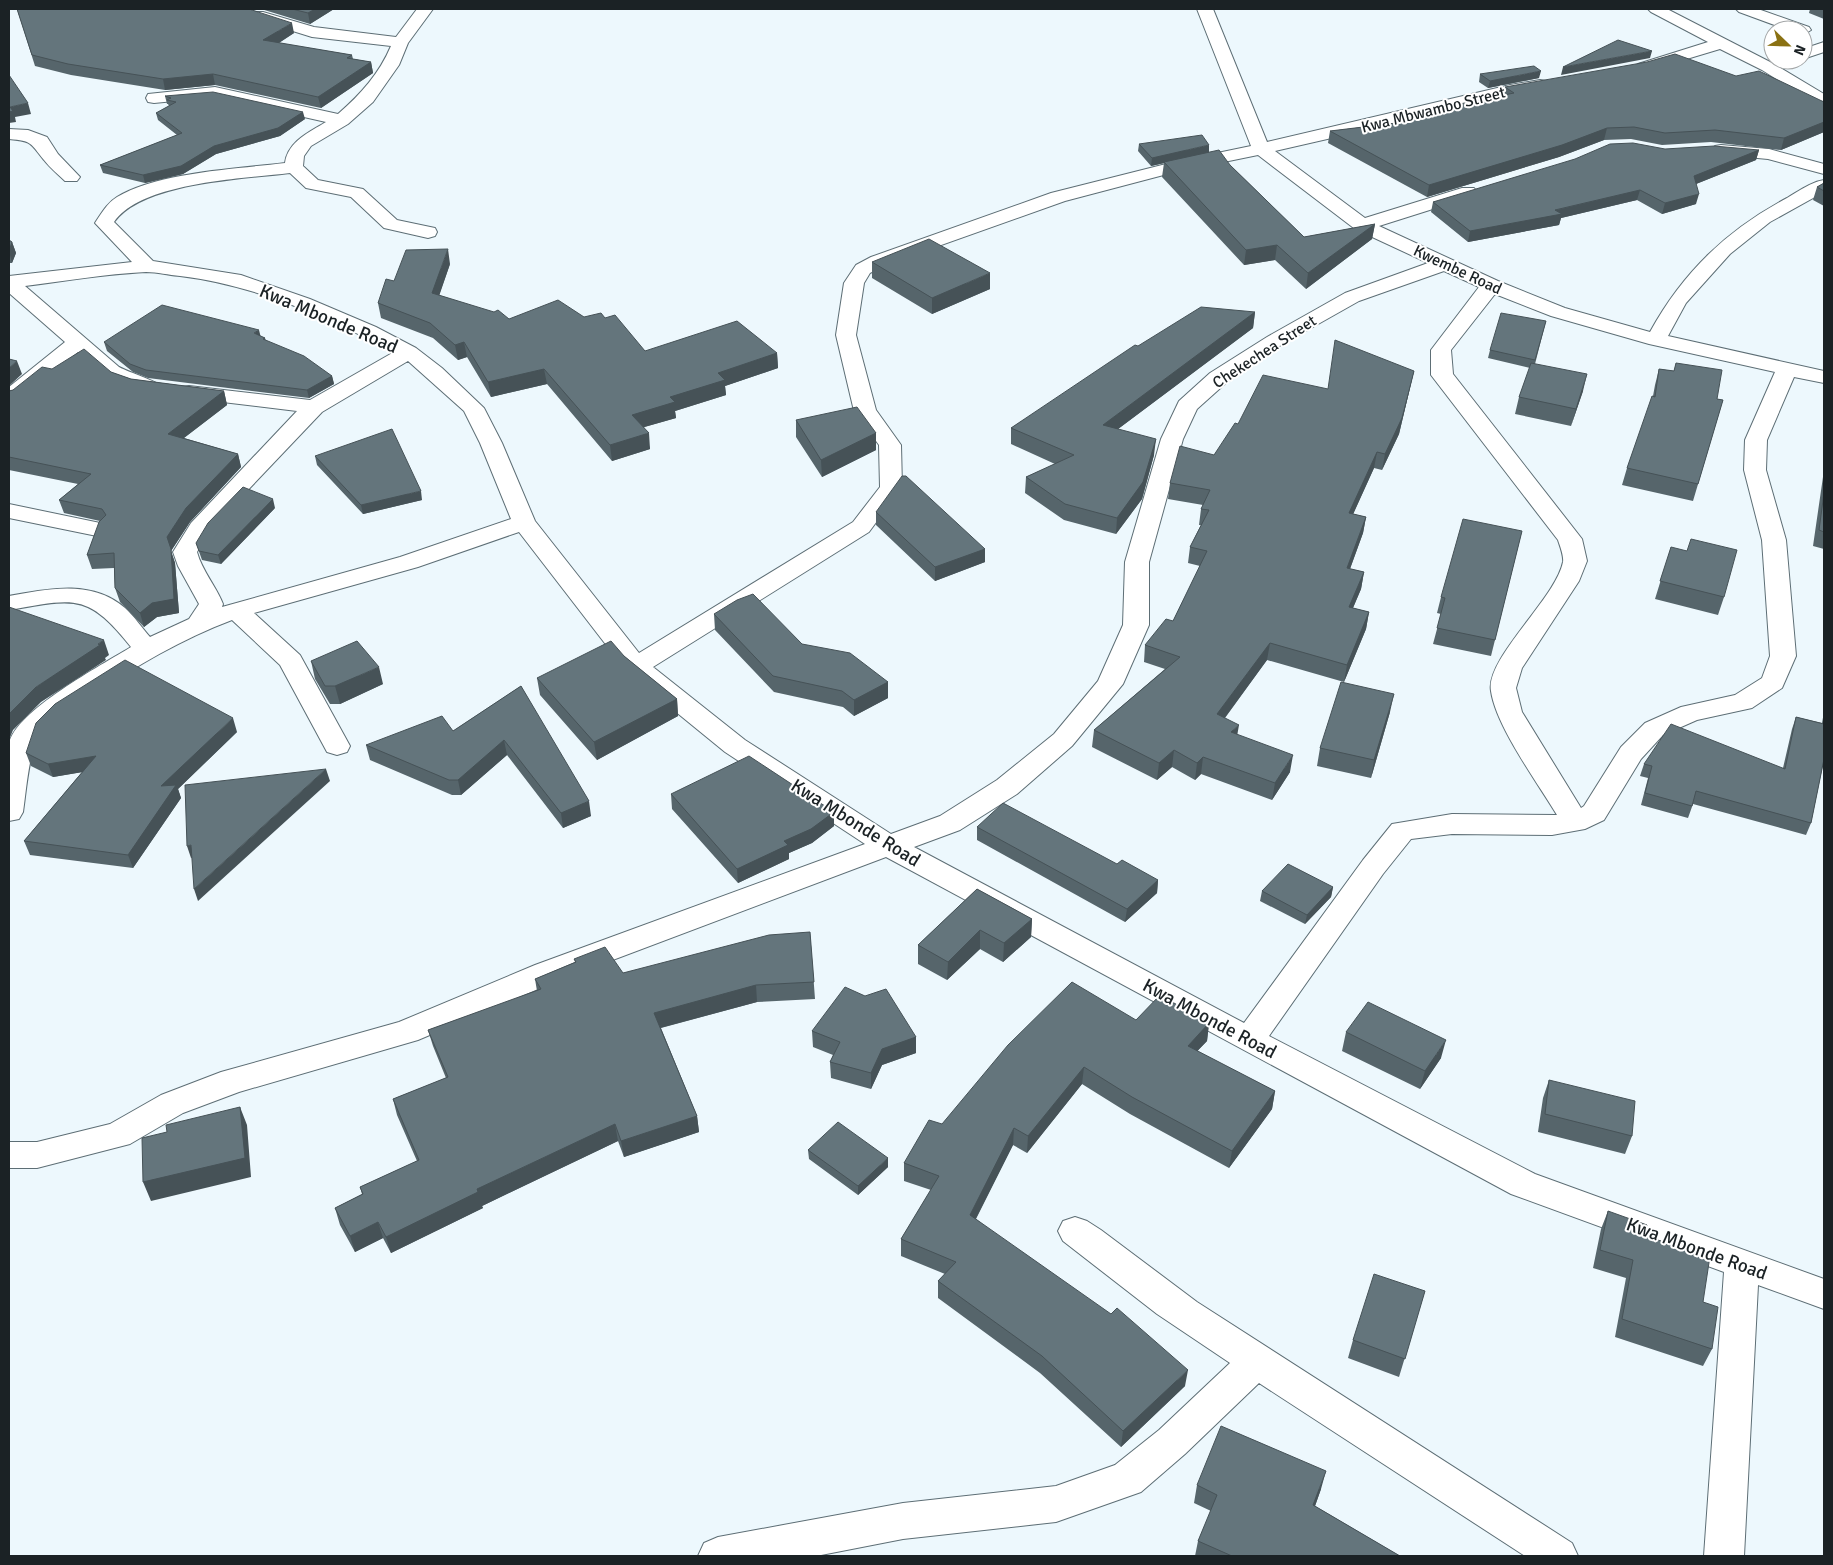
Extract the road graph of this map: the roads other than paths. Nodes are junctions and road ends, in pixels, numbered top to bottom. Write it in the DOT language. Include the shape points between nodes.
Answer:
graph roads {
  1 [pos="240,9"];
  2 [pos="425,9"];
  3 [pos="1206,9"];
  4 [pos="1656,9"];
  5 [pos="1744,9"];
  6 [pos="1775,20"];
  7 [pos="400,42"];
  8 [pos="1722,44"];
  9 [pos="1763,64"];
  10 [pos="1625,70"];
  11 [pos="1773,70"];
  12 [pos="1558,82"];
  13 [pos="154,98"];
  14 [pos="1824,101"];
  15 [pos="342,120"];
  16 [pos="9,134"];
  17 [pos="1261,149"];
  18 [pos="1702,150"];
  19 [pos="294,167"];
  20 [pos="1824,169"];
  21 [pos="71,177"];
  22 [pos="1824,185"];
  23 [pos="1484,187"];
  24 [pos="1362,224"];
  25 [pos="428,232"];
  26 [pos="1444,264"];
  27 [pos="147,266"];
  28 [pos="9,283"];
  29 [pos="1491,286"];
  30 [pos="1656,340"];
  31 [pos="78,342"];
  32 [pos="409,352"];
  33 [pos="1787,368"];
  34 [pos="1824,377"];
  35 [pos="9,397"];
  36 [pos="314,408"];
  37 [pos="9,511"];
  38 [pos="524,522"];
  39 [pos="97,529"];
  40 [pos="9,603"];
  41 [pos="236,610"];
  42 [pos="198,624"];
  43 [pos="146,649"];
  44 [pos="636,666"];
  45 [pos="337,746"];
  46 [pos="9,812"];
  47 [pos="1575,822"];
  48 [pos="890,847"];
  49 [pos="1250,1040"];
  50 [pos="9,1155"];
  51 [pos="1075,1231"];
  52 [pos="1742,1265"];
  53 [pos="1824,1294"];
  54 [pos="1257,1361"];
  55 [pos="718,1556"];
  56 [pos="1558,1556"];
  57 [pos="1724,1556"];
  1 -- 7 [label="street" via="312,32"];
  2 -- 7 [label="street"];
  3 -- 17 [label="street"];
  4 -- 8 [label="street"];
  5 -- 6 [label="street"];
  7 -- 15 [label="street" via="391,65 376,87"];
  8 -- 9 [label="street"];
  8 -- 10 [label="street"];
  11 -- 14 [label="street"];
  12 -- 17 [label="street, Kwa Mbwambo Street" via="1510,90"];
  13 -- 15 [label="street" via="215,92"];
  15 -- 19 [label="street" via="305,142 295,156"];
  16 -- 21 [label="street" via="28,135 41,141 50,157"];
  17 -- 24 [label="street, Kwembe Road"];
  17 -- 44 [label="street, Kwa Mbwambo Street" via="1174,167 1058,197 863,268 854,283 846,335 864,411 890,445 891,487 861,527"];
  18 -- 20 [label="street" via="1769,154"];
  19 -- 25 [label="street" via="312,184 357,193 391,224"];
  19 -- 27 [label="street" via="179,184 125,200 111,211 104,224"];
  22 -- 30 [label="street" via="1763,218 1723,250 1677,301"];
  23 -- 24 [label="street"];
  24 -- 26 [label="street, Kwembe Road"];
  26 -- 29 [label="street, Kwembe Road"];
  26 -- 48 [label="street, Chekechea Street" via="1352,297 1274,341 1218,378 1187,406 1172,439 1137,562 1136,625 1110,684 1063,740 1007,787 950,823"];
  27 -- 28 [label="street, Kwa Mbonde Road"];
  27 -- 32 [label="street, Kwa Mbonde Road" via="241,281 369,330"];
  28 -- 31 [label="street"];
  29 -- 30 [label="street, Kwembe Road" via="1558,312"];
  29 -- 47 [label="street" via="1441,350 1442,374 1570,539 1575,561 1567,581 1509,668 1503,688 1509,712"];
  30 -- 33 [label="street, Kwembe Road"];
  31 -- 35 [label="street"];
  31 -- 36 [label="street" via="112,371 144,386"];
  32 -- 36 [label="street"];
  32 -- 38 [label="street, Kwa Mbonde Road" via="473,408"];
  33 -- 34 [label="street, Kwembe Road"];
  33 -- 47 [label="street" via="1756,440 1754,470 1774,540 1783,656 1773,682 1743,702 1690,713 1654,730 1631,754 1594,812"];
  36 -- 42 [label="street" via="199,528 185,552 188,566 201,580 212,604"];
  37 -- 39 [label="street"];
  38 -- 41 [label="street" via="409,562"];
  38 -- 44 [label="street, Kwa Mbonde Road"];
  40 -- 43 [label="street" via="81,595 98,600 116,613"];
  41 -- 42 [label="street"];
  41 -- 45 [label="street" via="291,661"];
  42 -- 43 [label="street"];
  43 -- 46 [label="street" via="49,711 32,728 20,745"];
  44 -- 48 [label="street, Kwa Mbonde Road" via="735,746"];
  47 -- 49 [label="street" via="1552,825 1452,824 1402,831"];
  48 -- 49 [label="street, Kwa Mbonde Road"];
  48 -- 50 [label="street" via="546,972 406,1032 232,1081 172,1104 118,1134 36,1155"];
  49 -- 52 [label="street, Kwa Mbonde Road" via="1523,1184"];
  51 -- 54 [label="street" via="1182,1311"];
  52 -- 53 [label="street, Kwa Mbonde Road"];
  52 -- 57 [label="street"];
  54 -- 55 [label="street" via="1172,1442 1127,1479 1056,1504 903,1520"];
  54 -- 56 [label="street"];
}
